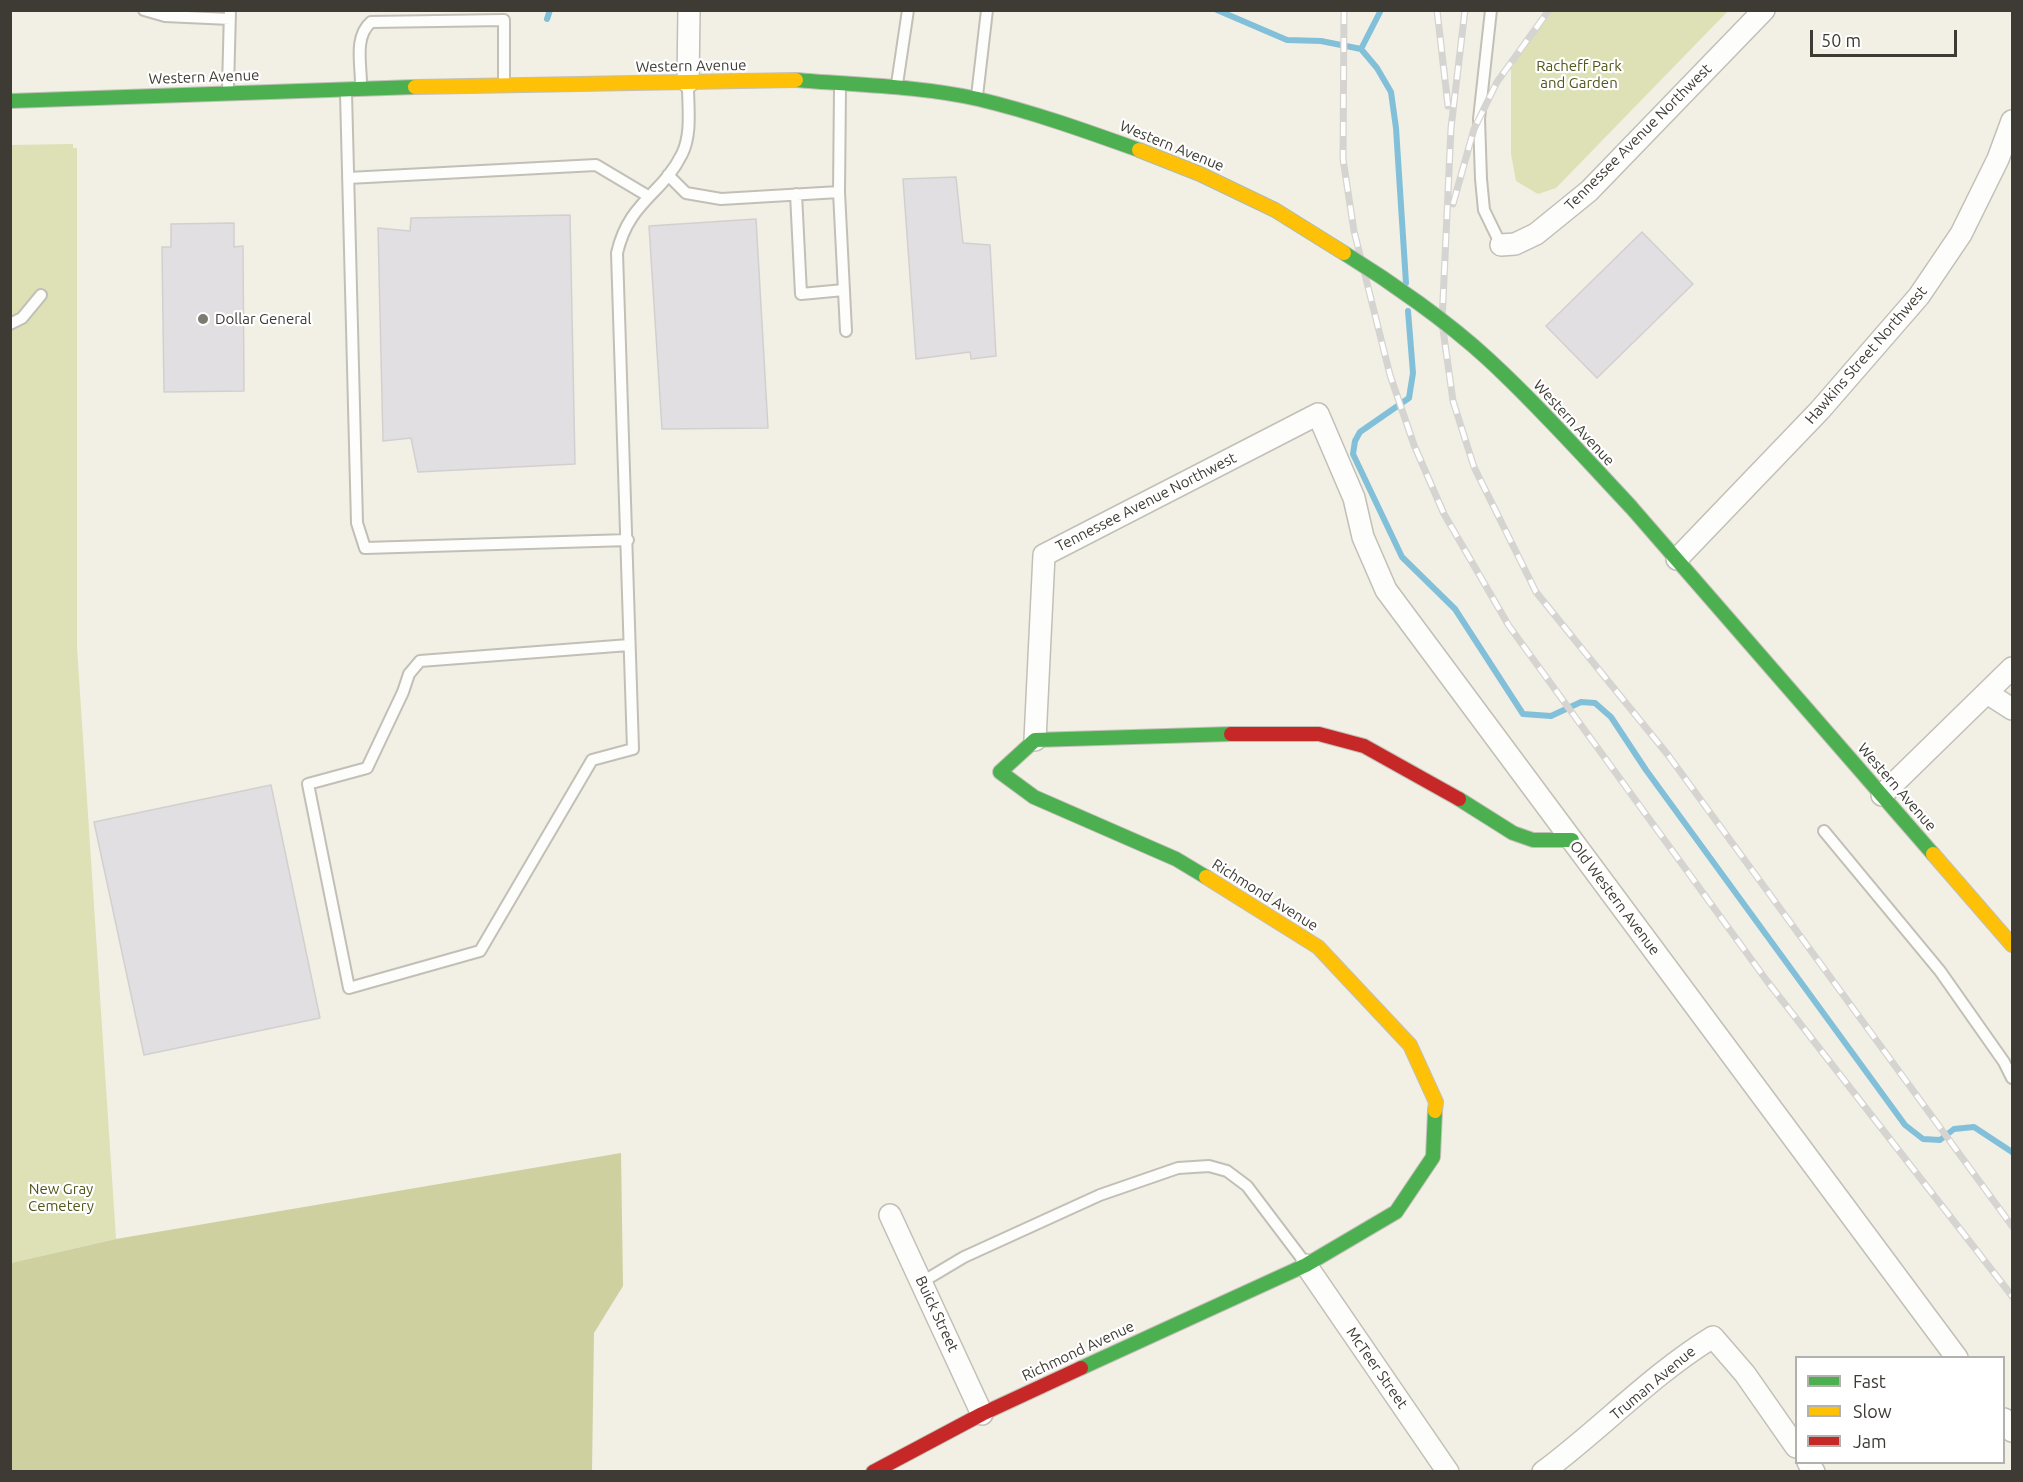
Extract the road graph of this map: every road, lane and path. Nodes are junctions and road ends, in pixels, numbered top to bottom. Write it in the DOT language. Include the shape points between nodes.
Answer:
graph roads {
  1 [pos="144,10"];
  2 [pos="689,10"];
  3 [pos="908,10"];
  4 [pos="987,10"];
  5 [pos="1491,10"];
  6 [pos="1764,10"];
  7 [pos="230,15"];
  8 [pos="505,15"];
  9 [pos="688,82"];
  10 [pos="840,84"];
  11 [pos="504,87"];
  12 [pos="897,88"];
  13 [pos="346,89"];
  14 [pos="361,89"];
  15 [pos="228,92"];
  16 [pos="977,99"];
  17 [pos="10,101"];
  18 [pos="2013,122"];
  19 [pos="668,175"];
  20 [pos="348,178"];
  21 [pos="839,192"];
  22 [pos="796,194"];
  23 [pos="648,196"];
  24 [pos="1501,245"];
  25 [pos="844,290"];
  26 [pos="41,296"];
  27 [pos="10,324"];
  28 [pos="846,331"];
  29 [pos="1318,414"];
  30 [pos="628,540"];
  31 [pos="1677,559"];
  32 [pos="629,645"];
  33 [pos="2013,668"];
  34 [pos="1987,693"];
  35 [pos="2013,709"];
  36 [pos="1035,740"];
  37 [pos="1882,795"];
  38 [pos="1824,831"];
  39 [pos="1572,840"];
  40 [pos="2013,945"];
  41 [pos="2013,1078"];
  42 [pos="890,1215"];
  43 [pos="1306,1265"];
  44 [pos="922,1282"];
  45 [pos="1956,1356"];
  46 [pos="982,1414"];
  47 [pos="1795,1444"];
  48 [pos="873,1472"];
  49 [pos="1448,1472"];
  50 [pos="1543,1472"];
  1 -- 7 [label="lane" via="165,16"];
  2 -- 9 [label="street"];
  3 -- 12 [label="lane"];
  4 -- 16 [label="lane"];
  5 -- 24 [label="lane" via="1479,118 1481,179 1484,210"];
  6 -- 24 [label="street, Tennessee Avenue Northwest" via="1589,191 1536,234 1515,244"];
  7 -- 15 [label="lane"];
  8 -- 11 [label="lane"];
  8 -- 14 [label="lane" via="371,22 360,37"];
  9 -- 10 [label="main road, Western Avenue" via="796,80"];
  9 -- 11 [label="main road, Western Avenue"];
  9 -- 19 [label="lane" via="688,130 683,153"];
  10 -- 12 [label="main road, Western Avenue"];
  10 -- 21 [label="lane"];
  11 -- 14 [label="main road, Western Avenue"];
  12 -- 16 [label="main road, Western Avenue"];
  13 -- 14 [label="main road, Western Avenue"];
  13 -- 15 [label="main road, Western Avenue"];
  13 -- 20 [label="lane"];
  15 -- 17 [label="main road, Western Avenue"];
  16 -- 31 [label="main road, Western Avenue, bridge" via="1076,127 1200,174 1275,210 1349,256 1486,357 1542,411"];
  18 -- 31 [label="street, Hawkins Street Northwest" via="1961,234 1919,296 1820,410"];
  19 -- 22 [label="lane" via="686,193 721,199"];
  19 -- 23 [label="lane"];
  20 -- 23 [label="lane" via="596,165"];
  20 -- 30 [label="lane" via="357,523 365,548"];
  21 -- 22 [label="lane"];
  21 -- 25 [label="lane"];
  22 -- 25 [label="lane" via="801,294"];
  23 -- 30 [label="lane" via="625,228 617,253"];
  25 -- 28 [label="lane"];
  26 -- 27 [label="lane" via="22,318"];
  29 -- 36 [label="street, Tennessee Avenue Northwest" via="1044,555"];
  29 -- 39 [label="street, Old Western Avenue" via="1354,498 1363,537 1386,590"];
  30 -- 32 [label="lane"];
  31 -- 37 [label="main road, Western Avenue"];
  32 -- 32 [label="lane" via="633,749 592,760 480,951 349,988 308,784 367,768 409,674 420,661"];
  33 -- 34 [label="street"];
  34 -- 35 [label="street"];
  34 -- 37 [label="street"];
  36 -- 39 [label="main road" via="1319,734 1364,746 1437,785 1513,833 1533,840"];
  36 -- 43 [label="main road, Richmond Avenue" via="1000,772 1034,797 1176,859 1318,947 1410,1045 1436,1102 1432,1157 1396,1212"];
  37 -- 40 [label="main road, Western Avenue"];
  38 -- 41 [label="lane" via="1940,970"];
  39 -- 45 [label="street, Old Western Avenue"];
  42 -- 44 [label="street, Buick Street"];
  43 -- 44 [label="lane" via="1246,1186 1227,1171 1209,1166 1178,1168 1100,1195 964,1257"];
  43 -- 46 [label="main road, Richmond Avenue"];
  43 -- 49 [label="street, McTeer Street"];
  44 -- 46 [label="street, Buick Street"];
  46 -- 48 [label="main road, Richmond Avenue"];
  47 -- 50 [label="street, Truman Avenue" via="1713,1337 1682,1356 1584,1442"];
}
